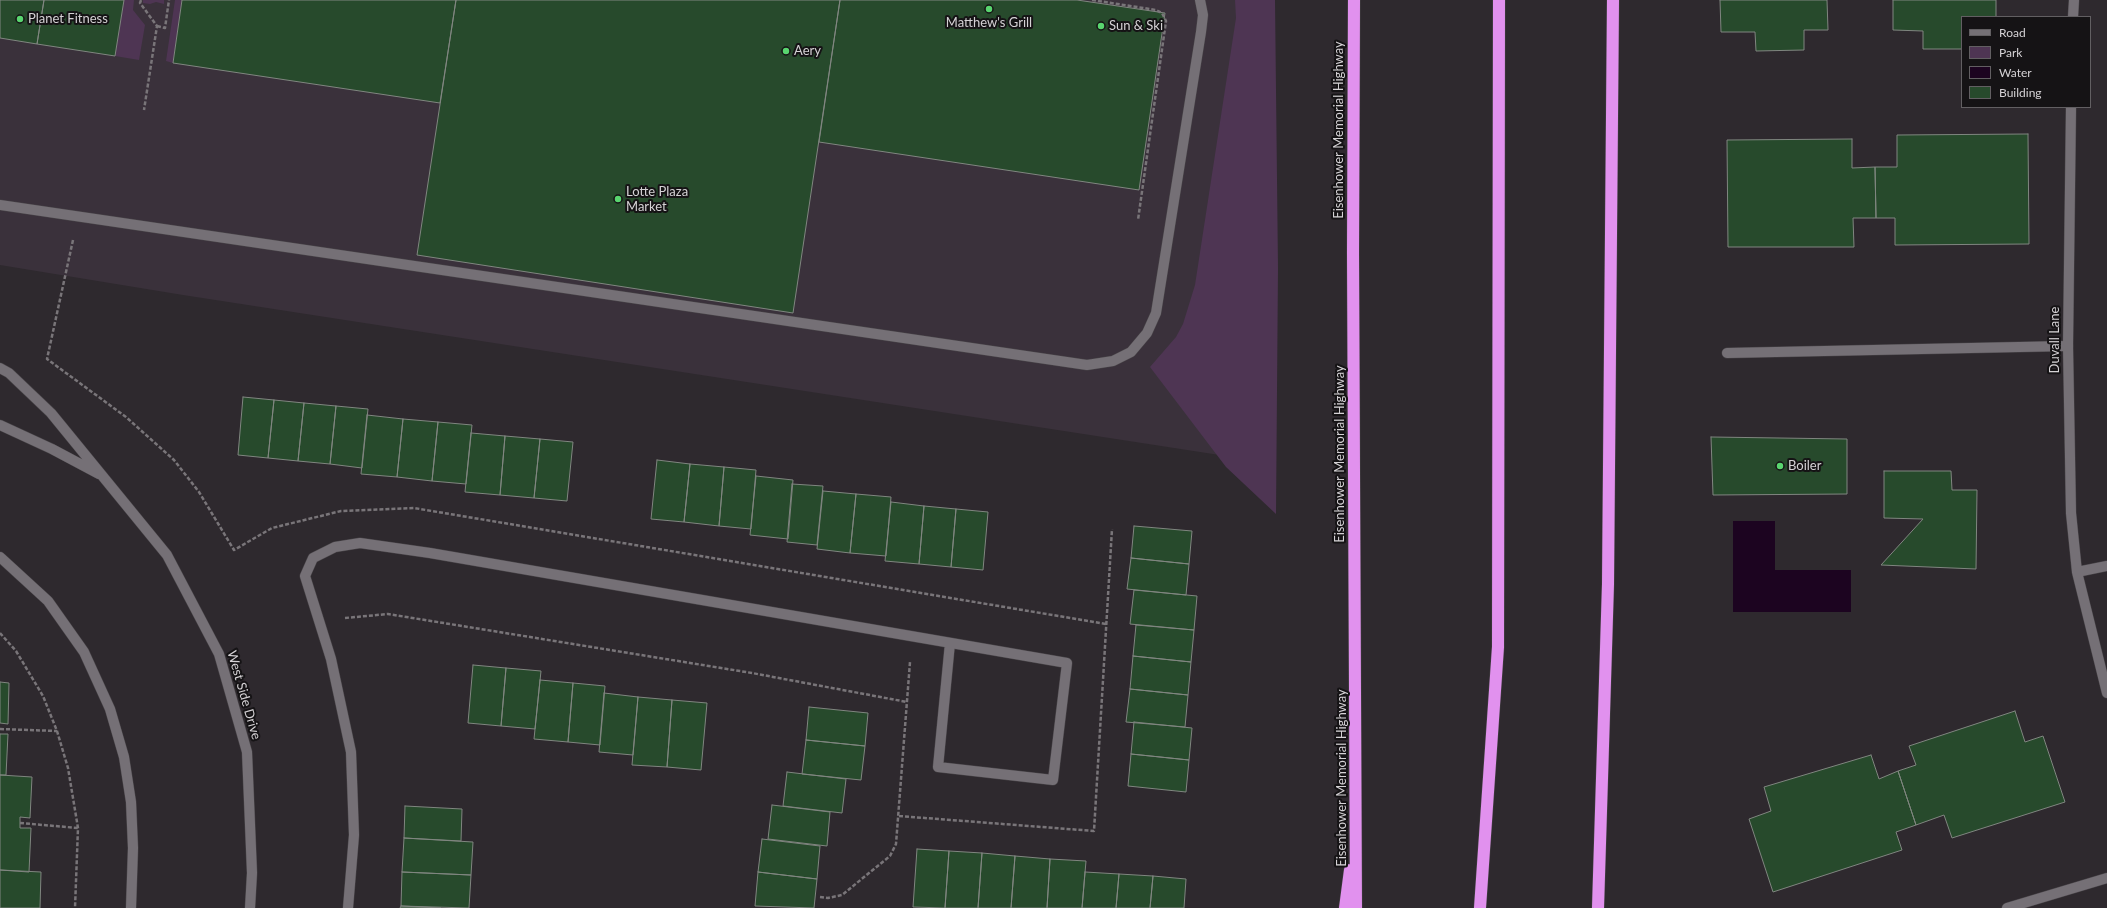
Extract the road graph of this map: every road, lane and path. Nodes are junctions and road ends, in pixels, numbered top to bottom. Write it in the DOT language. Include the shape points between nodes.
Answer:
graph roads {
  1 [pos="141,0"];
  2 [pos="169,0"];
  3 [pos="1092,0"];
  4 [pos="1200,0"];
  5 [pos="1354,0"];
  6 [pos="1499,0"];
  7 [pos="1613,0"];
  8 [pos="2074,0"];
  9 [pos="2073,16"];
  10 [pos="157,26"];
  11 [pos="2071,108"];
  12 [pos="144,110"];
  13 [pos="0,205"];
  14 [pos="78,216"];
  15 [pos="1138,220"];
  16 [pos="2068,346"];
  17 [pos="1727,353"];
  18 [pos="0,368"];
  19 [pos="0,425"];
  20 [pos="104,476"];
  21 [pos="0,557"];
  22 [pos="2107,566"];
  23 [pos="2077,572"];
  24 [pos="1106,624"];
  25 [pos="344,625"];
  26 [pos="0,633"];
  27 [pos="913,637"];
  28 [pos="950,644"];
  29 [pos="2107,693"];
  30 [pos="907,702"];
  31 [pos="0,729"];
  32 [pos="57,731"];
  33 [pos="1356,817"];
  34 [pos="20,823"];
  35 [pos="78,828"];
  36 [pos="2107,878"];
  37 [pos="820,897"];
  38 [pos="75,908"];
  39 [pos="131,908"];
  40 [pos="250,908"];
  41 [pos="348,908"];
  42 [pos="1345,908"];
  43 [pos="1356,908"];
  44 [pos="1480,908"];
  45 [pos="1598,908"];
  46 [pos="2007,908"];
  1 -- 10 [label="path" via="140,3"];
  2 -- 10 [label="path" via="165,28"];
  3 -- 15 [label="path" via="1156,10 1162,12 1166,21"];
  4 -- 14 [label="street" via="1203,15 1201,32 1156,313 1147,333 1131,352 1113,361 1087,365"];
  5 -- 33 [label="highway, Eisenhower Memorial Highway"];
  6 -- 44 [label="highway" via="1498,647"];
  7 -- 45 [label="highway" via="1608,584"];
  8 -- 9 [label="street"];
  10 -- 12 [label="path"];
  11 -- 16 [label="street, Duvall Lane"];
  13 -- 14 [label="street"];
  14 -- 24 [label="path" via="47,359 126,417 174,460 199,492 234,550 272,528 341,511 414,508"];
  16 -- 17 [label="street"];
  16 -- 23 [label="street, Duvall Lane" via="2071,513"];
  18 -- 20 [label="street, West Side Drive" via="51,413"];
  19 -- 20 [label="street, West Side Drive"];
  20 -- 40 [label="street, West Side Drive" via="168,555 220,654 247,752 252,873"];
  21 -- 39 [label="street" via="48,601 84,652 110,709 124,757 131,802"];
  22 -- 23 [label="street"];
  23 -- 29 [label="street, Duvall Lane"];
  25 -- 30 [label="path" via="342,618 388,614 752,673"];
  26 -- 32 [label="path" via="16,651 43,696"];
  27 -- 28 [label="street"];
  27 -- 30 [label="path"];
  27 -- 41 [label="street" via="430,553 360,543 335,547 313,558 305,576 331,659 351,752 354,835"];
  28 -- 28 [label="street" via="1067,662 1053,780 938,767"];
  30 -- 37 [label="path" via="896,844 890,856 842,895"];
  31 -- 32 [label="path"];
  32 -- 35 [label="path" via="70,776"];
  33 -- 42 [label="highway"];
  33 -- 43 [label="highway, Eisenhower Memorial Highway"];
  34 -- 35 [label="path"];
  35 -- 38 [label="path"];
  36 -- 46 [label="street"];
}
